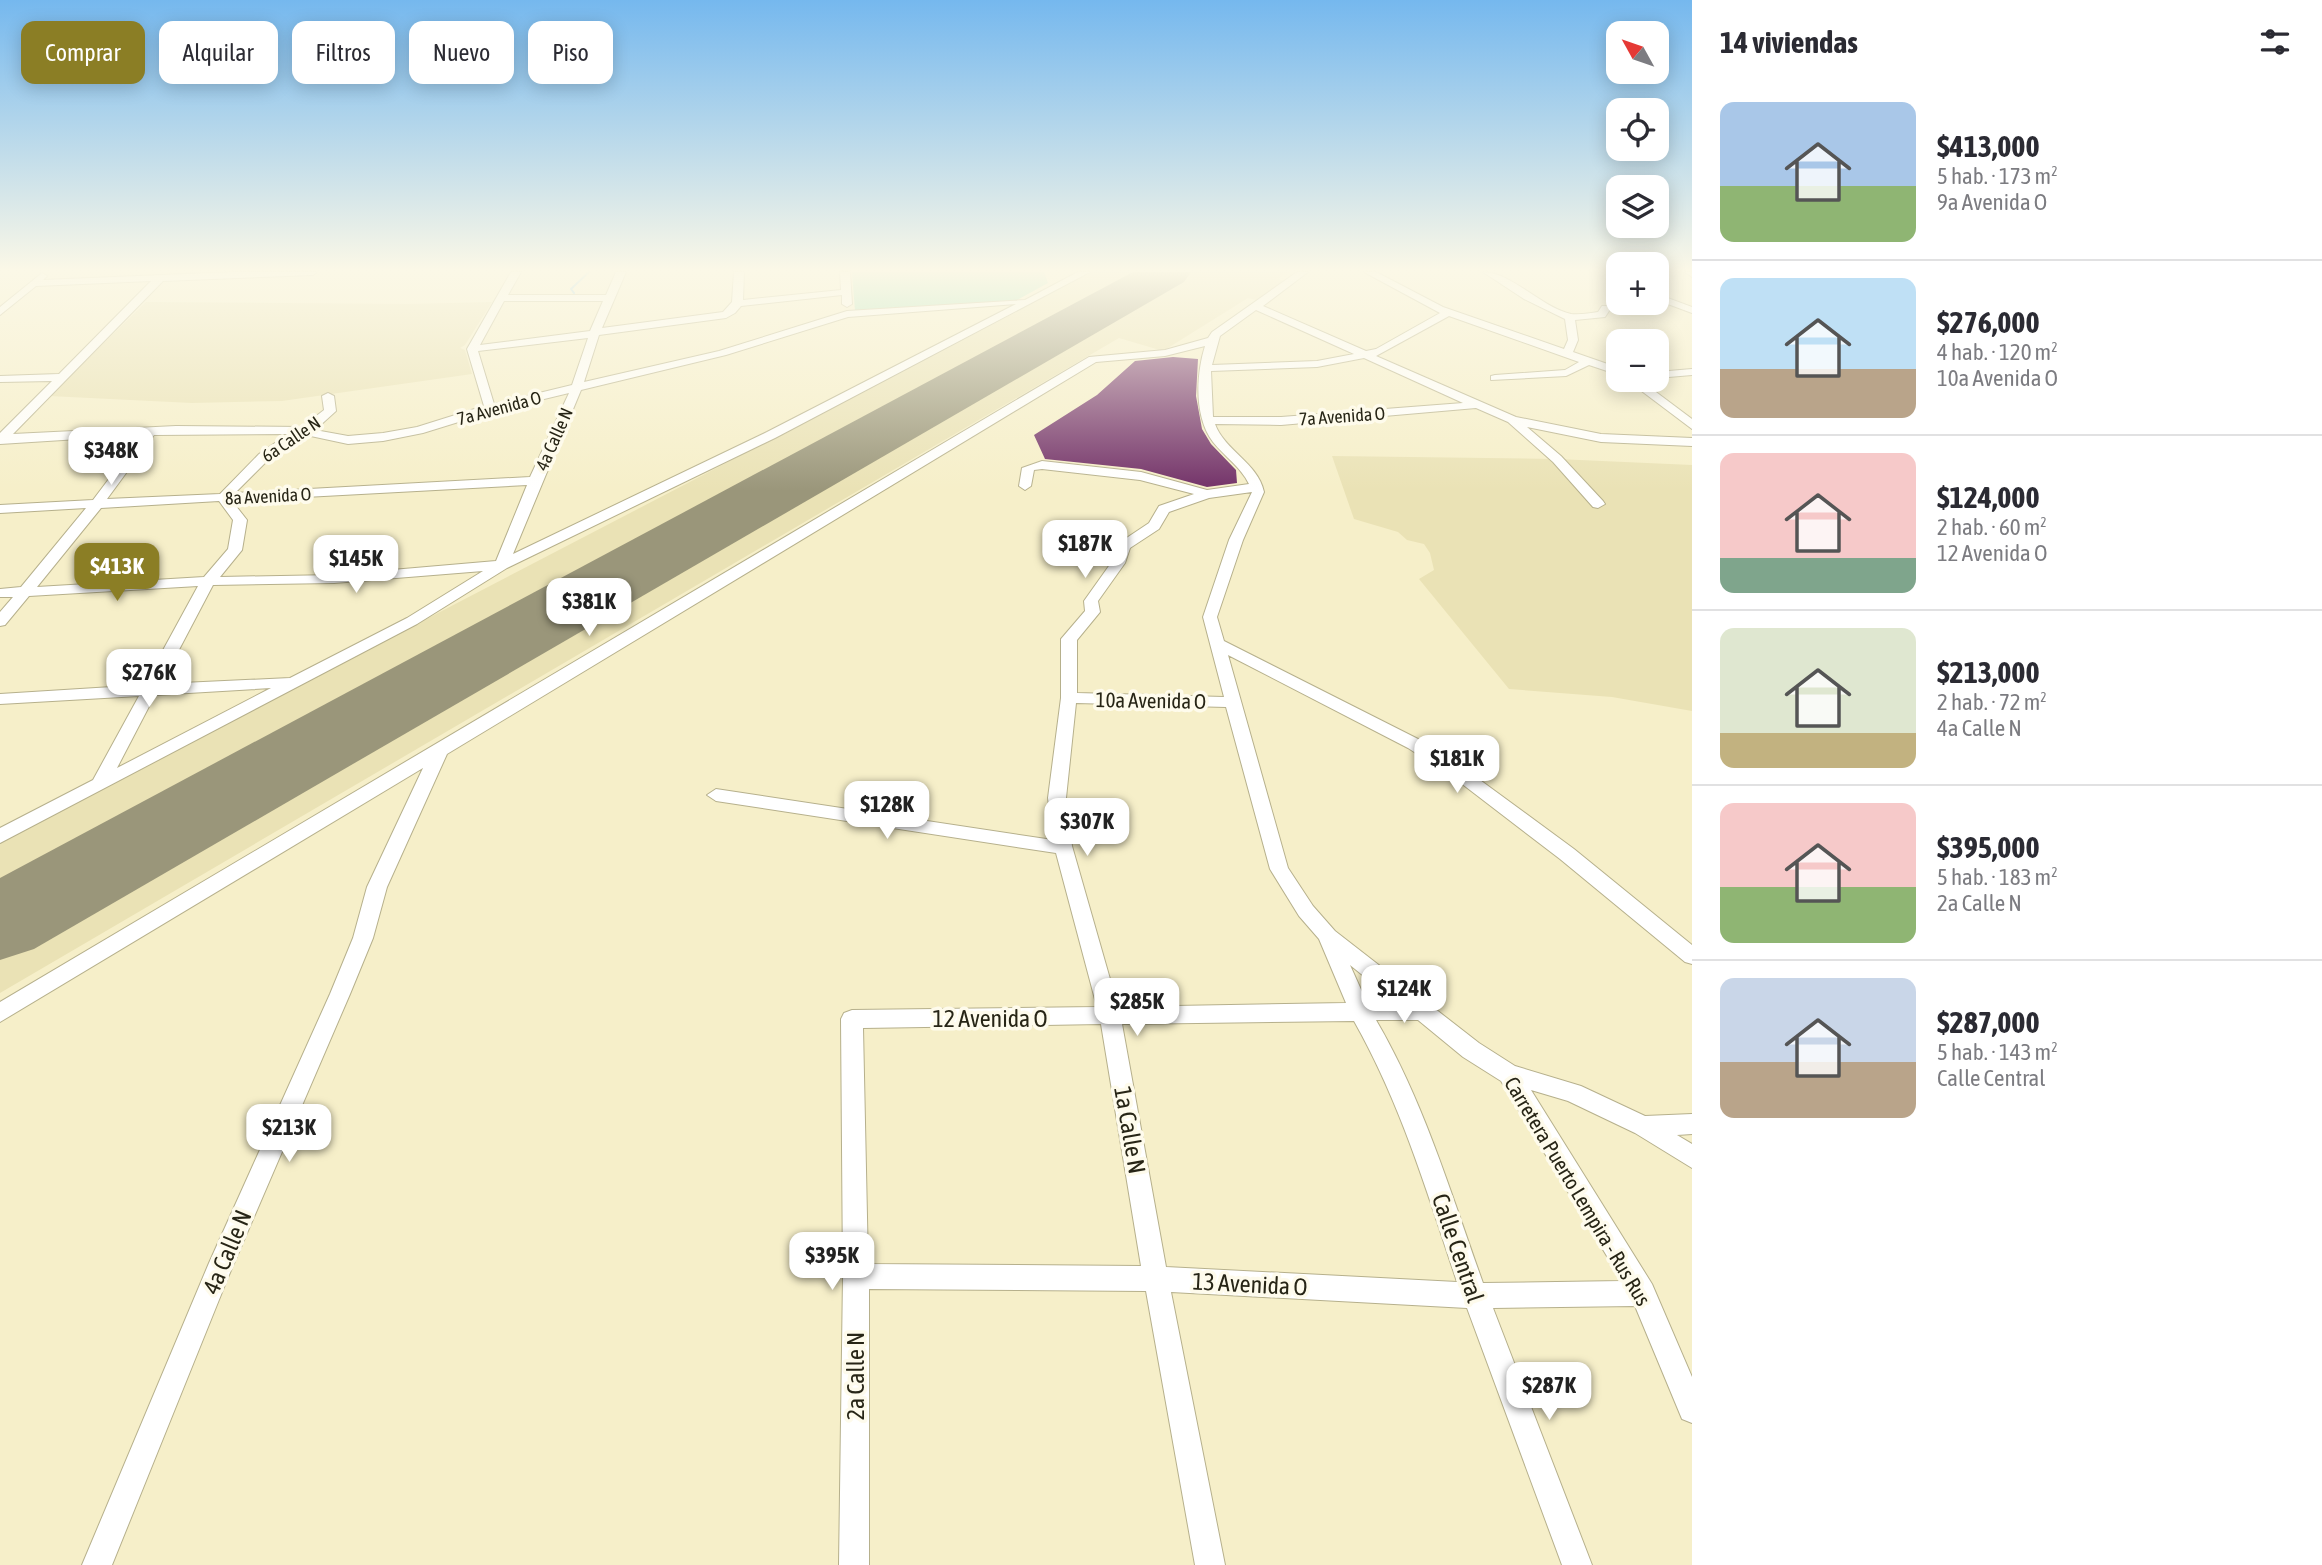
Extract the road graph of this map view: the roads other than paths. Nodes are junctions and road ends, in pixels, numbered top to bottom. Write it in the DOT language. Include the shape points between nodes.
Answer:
graph roads {
  1 [pos="94,345"];
  2 [pos="474,345"];
  3 [pos="502,345"];
  4 [pos="591,345"];
  5 [pos="748,345"];
  6 [pos="944,345"];
  7 [pos="1195,345"];
  8 [pos="1209,345"];
  9 [pos="1340,345"];
  10 [pos="1391,345"];
  11 [pos="1546,345"];
  12 [pos="1570,345"];
  13 [pos="472,349"];
  14 [pos="1567,352"];
  15 [pos="1362,355"];
  16 [pos="1588,360"];
  17 [pos="1606,367"];
  18 [pos="1206,368"];
  19 [pos="1692,372"];
  20 [pos="1669,374"];
  21 [pos="63,377"];
  22 [pos="1495,378"];
  23 [pos="0,379"];
  24 [pos="577,387"];
  25 [pos="1649,392"];
  26 [pos="328,396"];
  27 [pos="1475,405"];
  28 [pos="490,408"];
  29 [pos="1209,419"];
  30 [pos="1512,420"];
  31 [pos="1692,425"];
  32 [pos="151,431"];
  33 [pos="305,431"];
  34 [pos="1,438"];
  35 [pos="1692,442"];
  36 [pos="535,481"];
  37 [pos="1025,486"];
  38 [pos="1257,487"];
  39 [pos="1208,494"];
  40 [pos="223,499"];
  41 [pos="1598,504"];
  42 [pos="96,505"];
  43 [pos="0,509"];
  44 [pos="502,565"];
  45 [pos="208,581"];
  46 [pos="25,591"];
  47 [pos="0,593"];
  48 [pos="0,622"];
  49 [pos="1217,643"];
  50 [pos="295,682"];
  51 [pos="151,690"];
  52 [pos="1069,698"];
  53 [pos="0,699"];
  54 [pos="1234,702"];
  55 [pos="442,746"];
  56 [pos="100,783"];
  57 [pos="716,795"];
  58 [pos="0,836"];
  59 [pos="1063,848"];
  60 [pos="1328,936"];
  61 [pos="1692,956"];
  62 [pos="1421,1011"];
  63 [pos="1360,1012"];
  64 [pos="0,1013"];
  65 [pos="1110,1017"];
  66 [pos="852,1019"];
  67 [pos="1509,1074"];
  68 [pos="1692,1124"];
  69 [pos="1643,1126"];
  70 [pos="1692,1157"];
  71 [pos="856,1276"];
  72 [pos="1156,1279"];
  73 [pos="1643,1293"];
  74 [pos="1475,1296"];
  75 [pos="1681,1356"];
  76 [pos="1692,1409"];
  77 [pos="97,1565"];
  78 [pos="854,1565"];
  79 [pos="1210,1565"];
  80 [pos="1577,1565"];
  1 -- 21 [label="street"];
  2 -- 13 [label="street"];
  3 -- 13 [label="street"];
  4 -- 24 [label="street, 4a Calle N"];
  5 -- 24 [label="street, 7a Avenida O"];
  6 -- 44 [label="street" via="699,471"];
  7 -- 55 [label="street" via="1165,353 1093,359"];
  8 -- 18 [label="street"];
  9 -- 15 [label="street"];
  10 -- 15 [label="street"];
  11 -- 14 [label="street"];
  12 -- 14 [label="street"];
  13 -- 28 [label="street"];
  14 -- 16 [label="street"];
  15 -- 18 [label="street" via="1317,364"];
  15 -- 27 [label="street"];
  16 -- 17 [label="street"];
  16 -- 22 [label="street" via="1566,373"];
  18 -- 29 [label="street"];
  19 -- 20 [label="street"];
  21 -- 23 [label="street"];
  21 -- 34 [label="street"];
  24 -- 28 [label="street, 7a Avenida O"];
  24 -- 36 [label="street, 4a Calle N"];
  25 -- 31 [label="street"];
  26 -- 33 [label="street, 6a Calle N" via="330,411"];
  27 -- 29 [label="street, 7a Avenida O" via="1281,421"];
  27 -- 30 [label="street"];
  28 -- 33 [label="street, 7a Avenida O" via="383,437 348,440"];
  29 -- 38 [label="street" via="1215,436"];
  30 -- 35 [label="street" via="1601,438"];
  30 -- 41 [label="street" via="1557,459"];
  32 -- 33 [label="street, 7a Avenida O"];
  32 -- 34 [label="street, 7a Avenida O"];
  32 -- 42 [label="street"];
  33 -- 40 [label="street, 6a Calle N" via="254,464"];
  36 -- 40 [label="street, 8a Avenida O"];
  36 -- 44 [label="street, 4a Calle N"];
  37 -- 39 [label="street" via="1028,468 1042,465 1140,476"];
  38 -- 39 [label="street"];
  38 -- 49 [label="street, Carretera Puerto Lempira - Rus Rus" via="1214,600 1210,617"];
  39 -- 52 [label="street, 1a Calle N" via="1164,509 1154,526 1124,546 1118,563 1091,601 1093,612 1069,639"];
  40 -- 42 [label="street, 8a Avenida O"];
  40 -- 45 [label="street" via="240,520 239,538 235,550"];
  42 -- 43 [label="street, 8a Avenida O"];
  42 -- 46 [label="street"];
  44 -- 45 [label="street" via="334,579"];
  44 -- 50 [label="street" via="412,621"];
  45 -- 46 [label="street"];
  45 -- 51 [label="street"];
  46 -- 47 [label="street"];
  46 -- 48 [label="street"];
  49 -- 54 [label="street, Carretera Puerto Lempira - Rus Rus"];
  49 -- 61 [label="street" via="1414,744 1459,773"];
  50 -- 51 [label="street"];
  50 -- 56 [label="street"];
  51 -- 53 [label="street"];
  51 -- 56 [label="street"];
  52 -- 54 [label="street, 10a Avenida O"];
  52 -- 59 [label="street, 1a Calle N" via="1057,798"];
  54 -- 60 [label="street, Carretera Puerto Lempira - Rus Rus" via="1279,869"];
  55 -- 64 [label="street"];
  55 -- 77 [label="street, 4a Calle N" via="377,887 354,961"];
  56 -- 58 [label="street"];
  57 -- 59 [label="street"];
  59 -- 65 [label="street, 1a Calle N"];
  60 -- 62 [label="street, Carretera Puerto Lempira - Rus Rus"];
  60 -- 63 [label="street, Calle Central"];
  62 -- 63 [label="street, 12 Avenida O"];
  62 -- 67 [label="street, Carretera Puerto Lempira - Rus Rus"];
  63 -- 65 [label="street, 12 Avenida O"];
  63 -- 74 [label="street, Calle Central" via="1390,1064 1415,1124"];
  65 -- 66 [label="street, 12 Avenida O"];
  65 -- 72 [label="street, 1a Calle N"];
  66 -- 71 [label="street, 2a Calle N"];
  67 -- 69 [label="street" via="1573,1093"];
  67 -- 73 [label="street, Carretera Puerto Lempira - Rus Rus"];
  68 -- 69 [label="street"];
  69 -- 70 [label="street"];
  71 -- 72 [label="street, 13 Avenida O"];
  71 -- 78 [label="street, 2a Calle N"];
  72 -- 74 [label="street, 13 Avenida O"];
  72 -- 79 [label="street, 1a Calle N"];
  73 -- 74 [label="street, 13 Avenida O"];
  73 -- 75 [label="street, Carretera Puerto Lempira - Rus Rus"];
  74 -- 80 [label="street, Calle Central"];
  75 -- 76 [label="street, Carretera Puerto Lempira - Rus Rus"];
}
